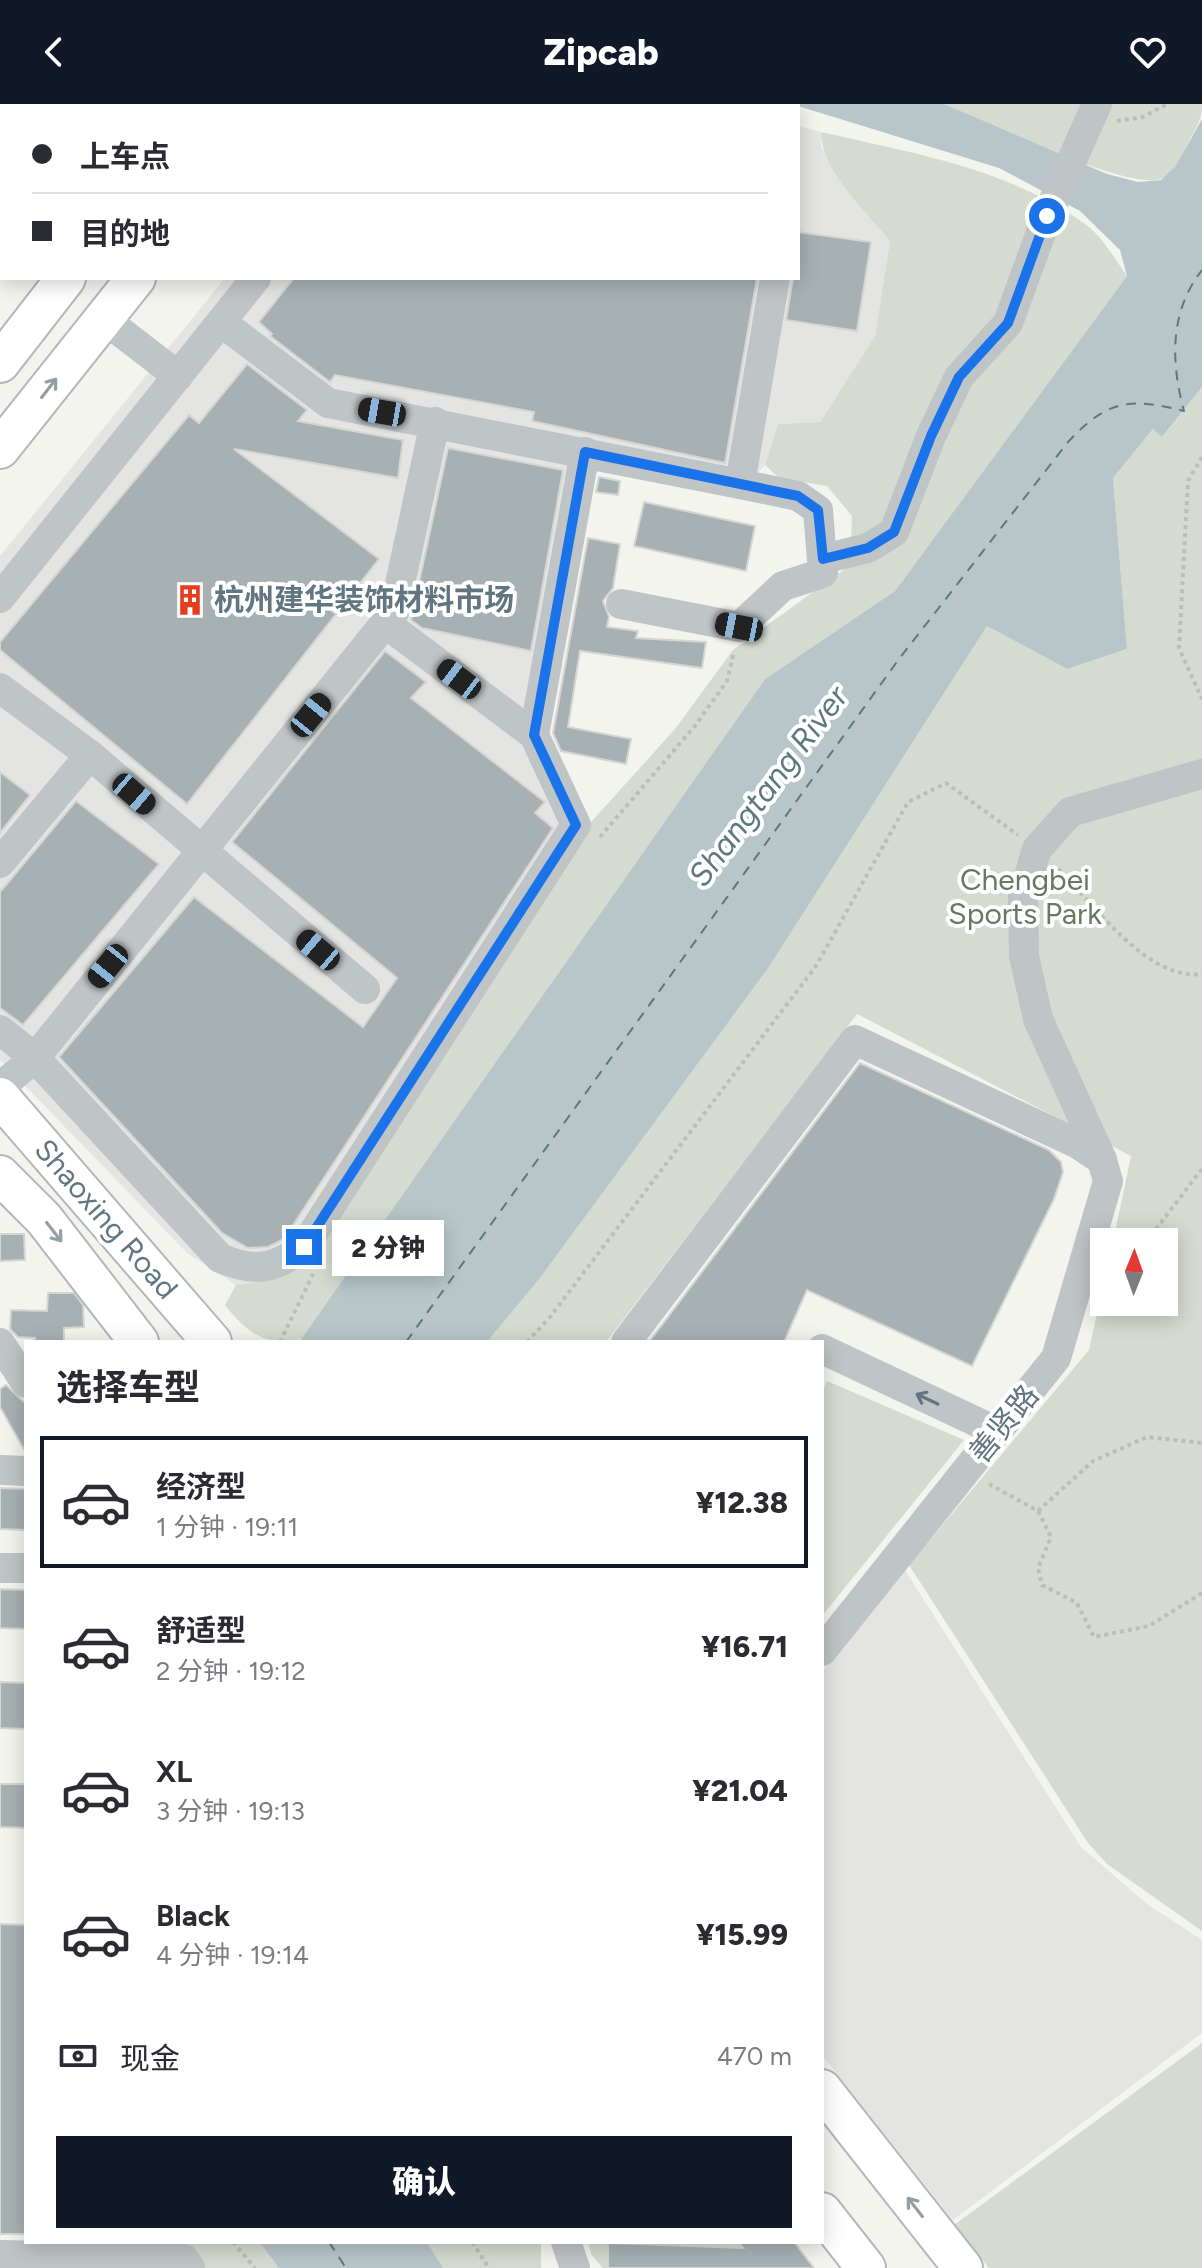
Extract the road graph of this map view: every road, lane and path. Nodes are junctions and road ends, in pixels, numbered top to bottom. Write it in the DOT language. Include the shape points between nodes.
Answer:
graph roads {
  1 [pos="1167,104"];
  2 [pos="1095,109"];
  3 [pos="64,280"];
  4 [pos="134,280"];
  5 [pos="254,280"];
  6 [pos="775,280"];
  7 [pos="104,319"];
  8 [pos="221,322"];
  9 [pos="0,363"];
  10 [pos="178,376"];
  11 [pos="435,422"];
  12 [pos="0,449"];
  13 [pos="585,452"];
  14 [pos="1202,457"];
  15 [pos="740,484"];
  16 [pos="823,559"];
  17 [pos="0,598"];
  18 [pos="621,604"];
  19 [pos="385,623"];
  20 [pos="0,688"];
  21 [pos="1202,699"];
  22 [pos="534,735"];
  23 [pos="90,755"];
  24 [pos="1202,774"];
  25 [pos="1037,849"];
  26 [pos="200,852"];
  27 [pos="0,863"];
  28 [pos="1202,974"];
  29 [pos="365,989"];
  30 [pos="0,1030"];
  31 [pos="35,1058"];
  32 [pos="0,1087"];
  33 [pos="0,1097"];
  34 [pos="1102,1160"];
  35 [pos="1202,1169"];
  36 [pos="0,1175"];
  37 [pos="1157,1228"];
  38 [pos="137,1340"];
  39 [pos="210,1340"];
  40 [pos="529,1340"];
  41 [pos="628,1340"];
  42 [pos="0,1343"];
  43 [pos="824,1350"];
  44 [pos="24,1380"];
  45 [pos="998,1432"];
  46 [pos="1202,1443"];
  47 [pos="0,1470"];
  48 [pos="24,1471"];
  49 [pos="966,1471"];
  50 [pos="1038,1511"];
  51 [pos="0,1568"];
  52 [pos="24,1568"];
  53 [pos="1202,1593"];
  54 [pos="824,1648"];
  55 [pos="824,2092"];
  56 [pos="824,2215"];
  57 [pos="235,2244"];
  58 [pos="473,2244"];
  59 [pos="567,2244"];
  60 [pos="8,2259"];
  61 [pos="186,2265"];
  62 [pos="255,2268"];
  63 [pos="489,2268"];
  64 [pos="575,2268"];
  65 [pos="866,2268"];
  66 [pos="963,2268"];
  1 -- 2 [label="path" via="1143,117 1117,121"];
  2 -- 16 [label="street" via="1047,216 1008,323 959,377 894,532 868,548"];
  3 -- 9 [label="main road"];
  4 -- 7 [label="main road"];
  5 -- 8 [label="street"];
  6 -- 15 [label="street"];
  7 -- 10 [label="street"];
  12 -- 7 [label="main road, one-way"];
  8 -- 10 [label="street"];
  8 -- 11 [label="street" via="328,403"];
  10 -- 17 [label="street"];
  11 -- 13 [label="street"];
  11 -- 19 [label="street" via="394,612"];
  13 -- 15 [label="street"];
  13 -- 22 [label="street"];
  14 -- 21 [label="path" via="1188,481 1179,648"];
  15 -- 16 [label="street" via="798,496 818,510"];
  16 -- 18 [label="street" via="823,573 783,586 739,627"];
  19 -- 22 [label="street"];
  19 -- 26 [label="street"];
  20 -- 23 [label="street"];
  22 -- 31 [label="street" via="576,825 304,1247 282,1263 245,1269 220,1258"];
  23 -- 26 [label="street"];
  23 -- 27 [label="street"];
  24 -- 25 [label="street" via="1070,812"];
  25 -- 28 [label="path" via="1152,963 1185,976"];
  25 -- 34 [label="street" via="1023,896 1024,956 1038,1019"];
  25 -- 40 [label="path" via="946,783 908,802 816,966"];
  26 -- 29 [label="street"];
  26 -- 31 [label="street"];
  30 -- 31 [label="street"];
  31 -- 32 [label="street"];
  33 -- 39 [label="main road, Shaoxing Road"];
  34 -- 41 [label="street" via="855,1040"];
  34 -- 45 [label="street, 善贤路" via="1108,1181 1056,1358"];
  35 -- 37 [label="path"];
  36 -- 38 [label="main road, Shaoxing Road, one-way" via="44,1219"];
  42 -- 44 [label="street"];
  45 -- 43 [label="street, one-way"];
  45 -- 49 [label="street, 善贤路"];
  46 -- 50 [label="path" via="1147,1437 1093,1461"];
  47 -- 48 [label="street"];
  49 -- 50 [label="path"];
  49 -- 54 [label="street, 善贤路"];
  50 -- 53 [label="path" via="1051,1537 1038,1568 1042,1585 1077,1603 1094,1637 1149,1626"];
  51 -- 52 [label="street"];
  66 -- 55 [label="main road, one-way"];
  56 -- 65 [label="main road"];
  57 -- 62 [label="path"];
  58 -- 63 [label="path"];
  59 -- 64 [label="street"];
  60 -- 61 [label="street"];
}
